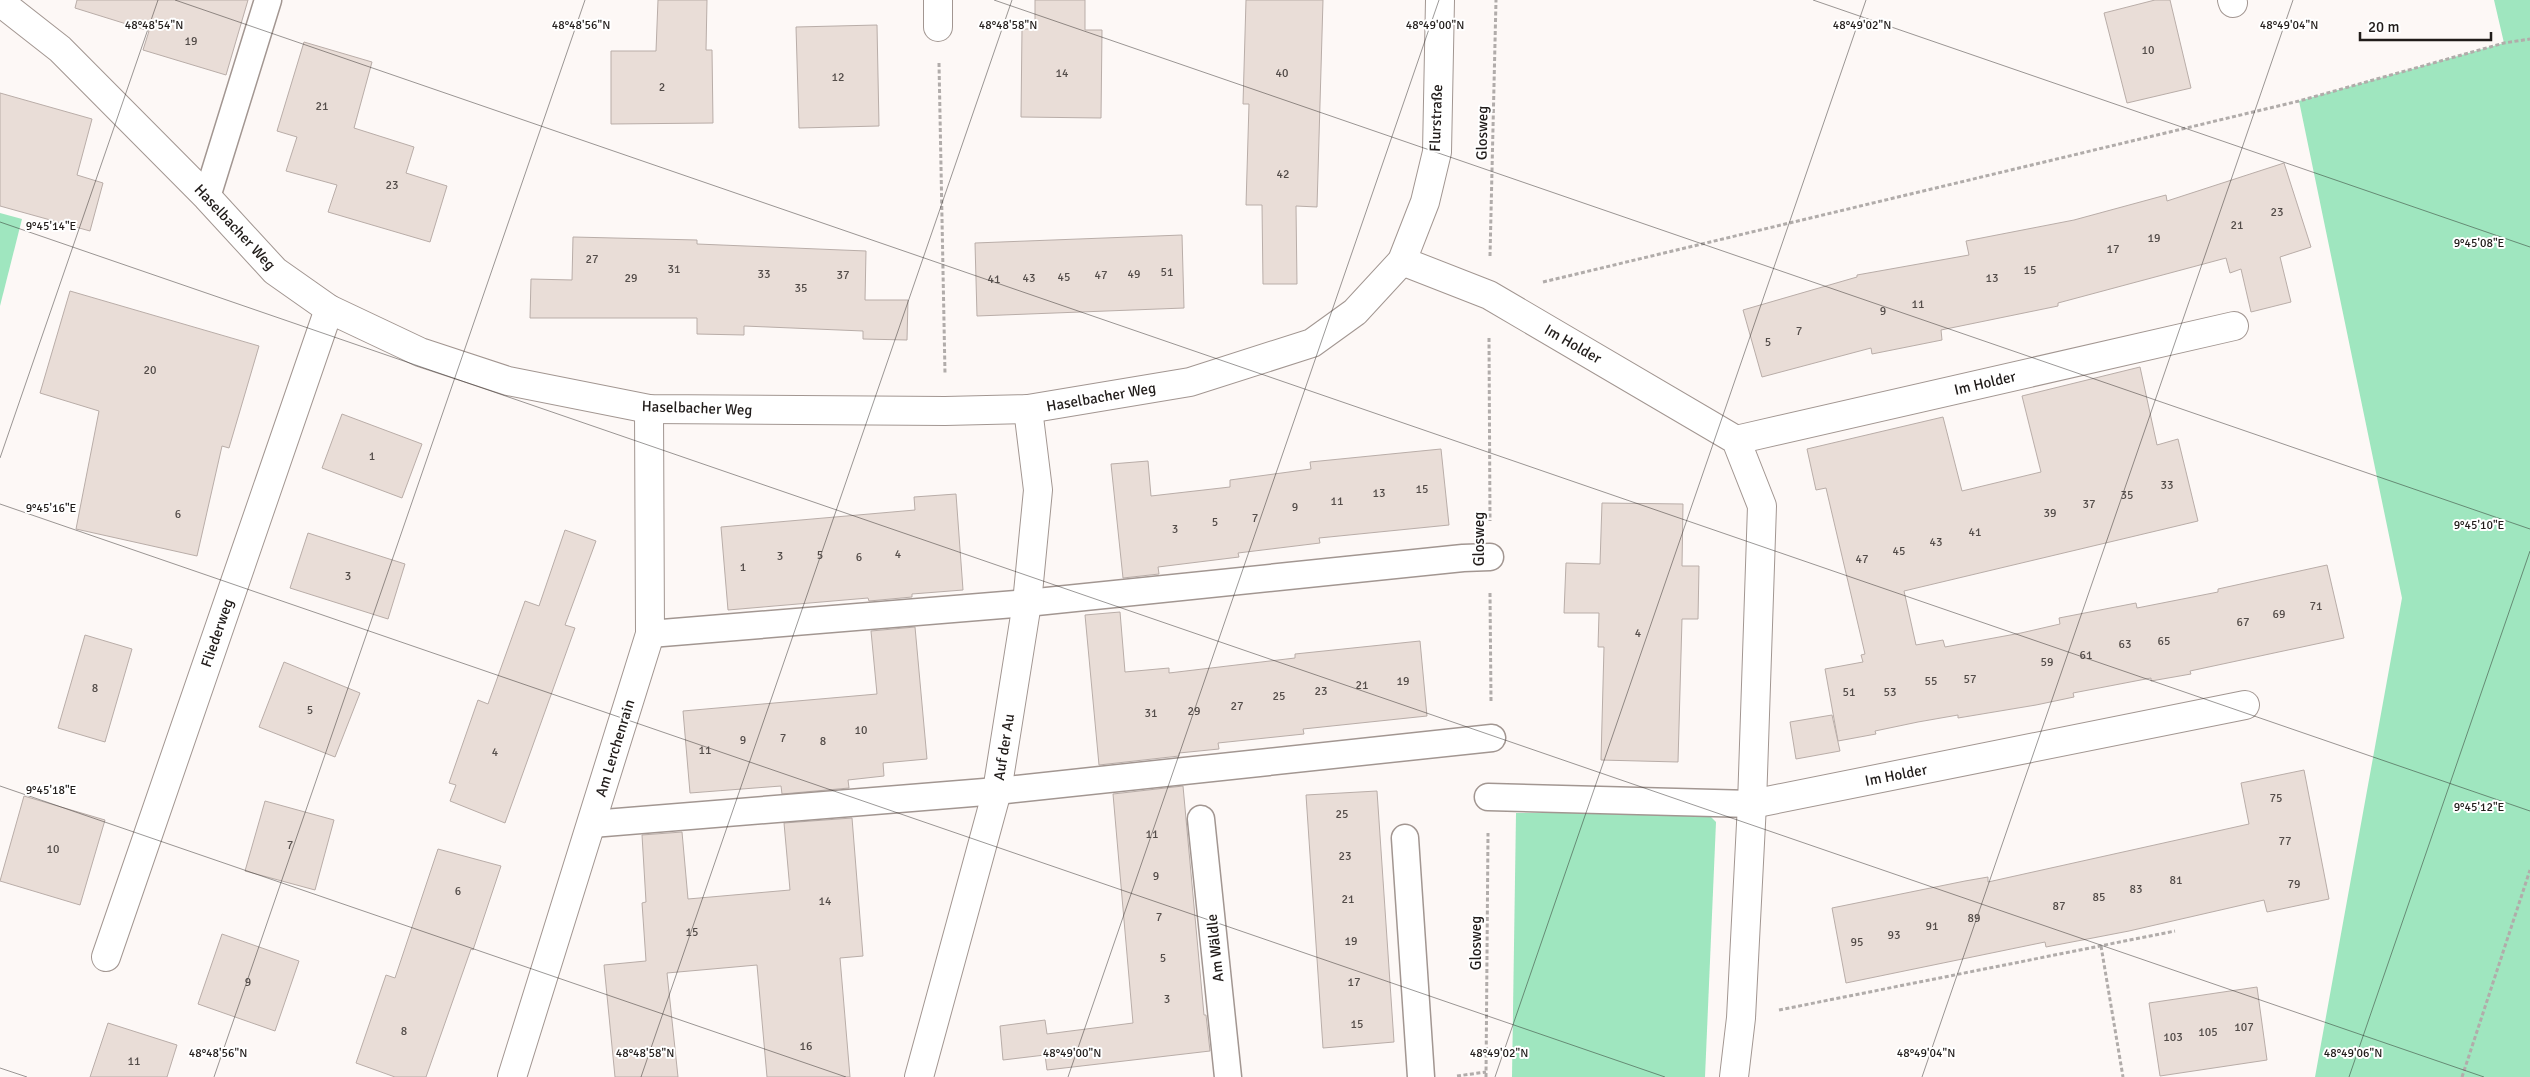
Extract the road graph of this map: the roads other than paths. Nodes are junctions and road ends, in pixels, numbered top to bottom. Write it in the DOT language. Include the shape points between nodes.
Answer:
graph roads {
  1 [pos="268,0"];
  2 [pos="938,0"];
  3 [pos="1440,0"];
  4 [pos="0,2"];
  5 [pos="938,27"];
  6 [pos="207,197"];
  7 [pos="1402,261"];
  8 [pos="329,309"];
  9 [pos="2234,326"];
  10 [pos="649,409"];
  11 [pos="1028,409"];
  12 [pos="1736,440"];
  13 [pos="1490,557"];
  14 [pos="1027,603"];
  15 [pos="650,634"];
  16 [pos="2245,705"];
  17 [pos="1492,738"];
  18 [pos="998,791"];
  19 [pos="1488,797"];
  20 [pos="1752,804"];
  21 [pos="1202,819"];
  22 [pos="592,824"];
  23 [pos="1405,838"];
  24 [pos="106,957"];
  25 [pos="512,1077"];
  26 [pos="919,1077"];
  27 [pos="1228,1077"];
  28 [pos="1421,1077"];
  29 [pos="1734,1077"];
  1 -- 6 [label="lane"];
  2 -- 5 [label="street"];
  3 -- 7 [label="street, Flurstraße" via="1437,152 1425,202"];
  4 -- 6 [label="street, Haselbacher Weg" via="60,49"];
  6 -- 8 [label="street, Haselbacher Weg" via="275,271"];
  7 -- 11 [label="street, Haselbacher Weg" via="1355,312 1312,343 1190,382"];
  7 -- 12 [label="street, Im Holder" via="1489,295"];
  8 -- 10 [label="street, Haselbacher Weg" via="420,352 508,381"];
  8 -- 24 [label="street, Fliederweg"];
  9 -- 12 [label="street, Im Holder"];
  10 -- 11 [label="street, Haselbacher Weg"];
  10 -- 15 [label="street, Am Lerchenrain"];
  11 -- 14 [label="street, Auf der Au" via="1038,490"];
  12 -- 20 [label="street" via="1762,506"];
  13 -- 14 [label="lane"];
  14 -- 15 [label="lane"];
  14 -- 18 [label="street, Auf der Au"];
  15 -- 22 [label="street, Am Lerchenrain"];
  16 -- 20 [label="street, Im Holder"];
  17 -- 18 [label="lane"];
  18 -- 22 [label="lane"];
  18 -- 26 [label="street, Auf der Au"];
  19 -- 20 [label="lane"];
  20 -- 29 [label="street" via="1741,1018"];
  21 -- 27 [label="lane, Am Wäldle"];
  22 -- 25 [label="street, Am Lerchenrain"];
  23 -- 28 [label="lane"];
}
